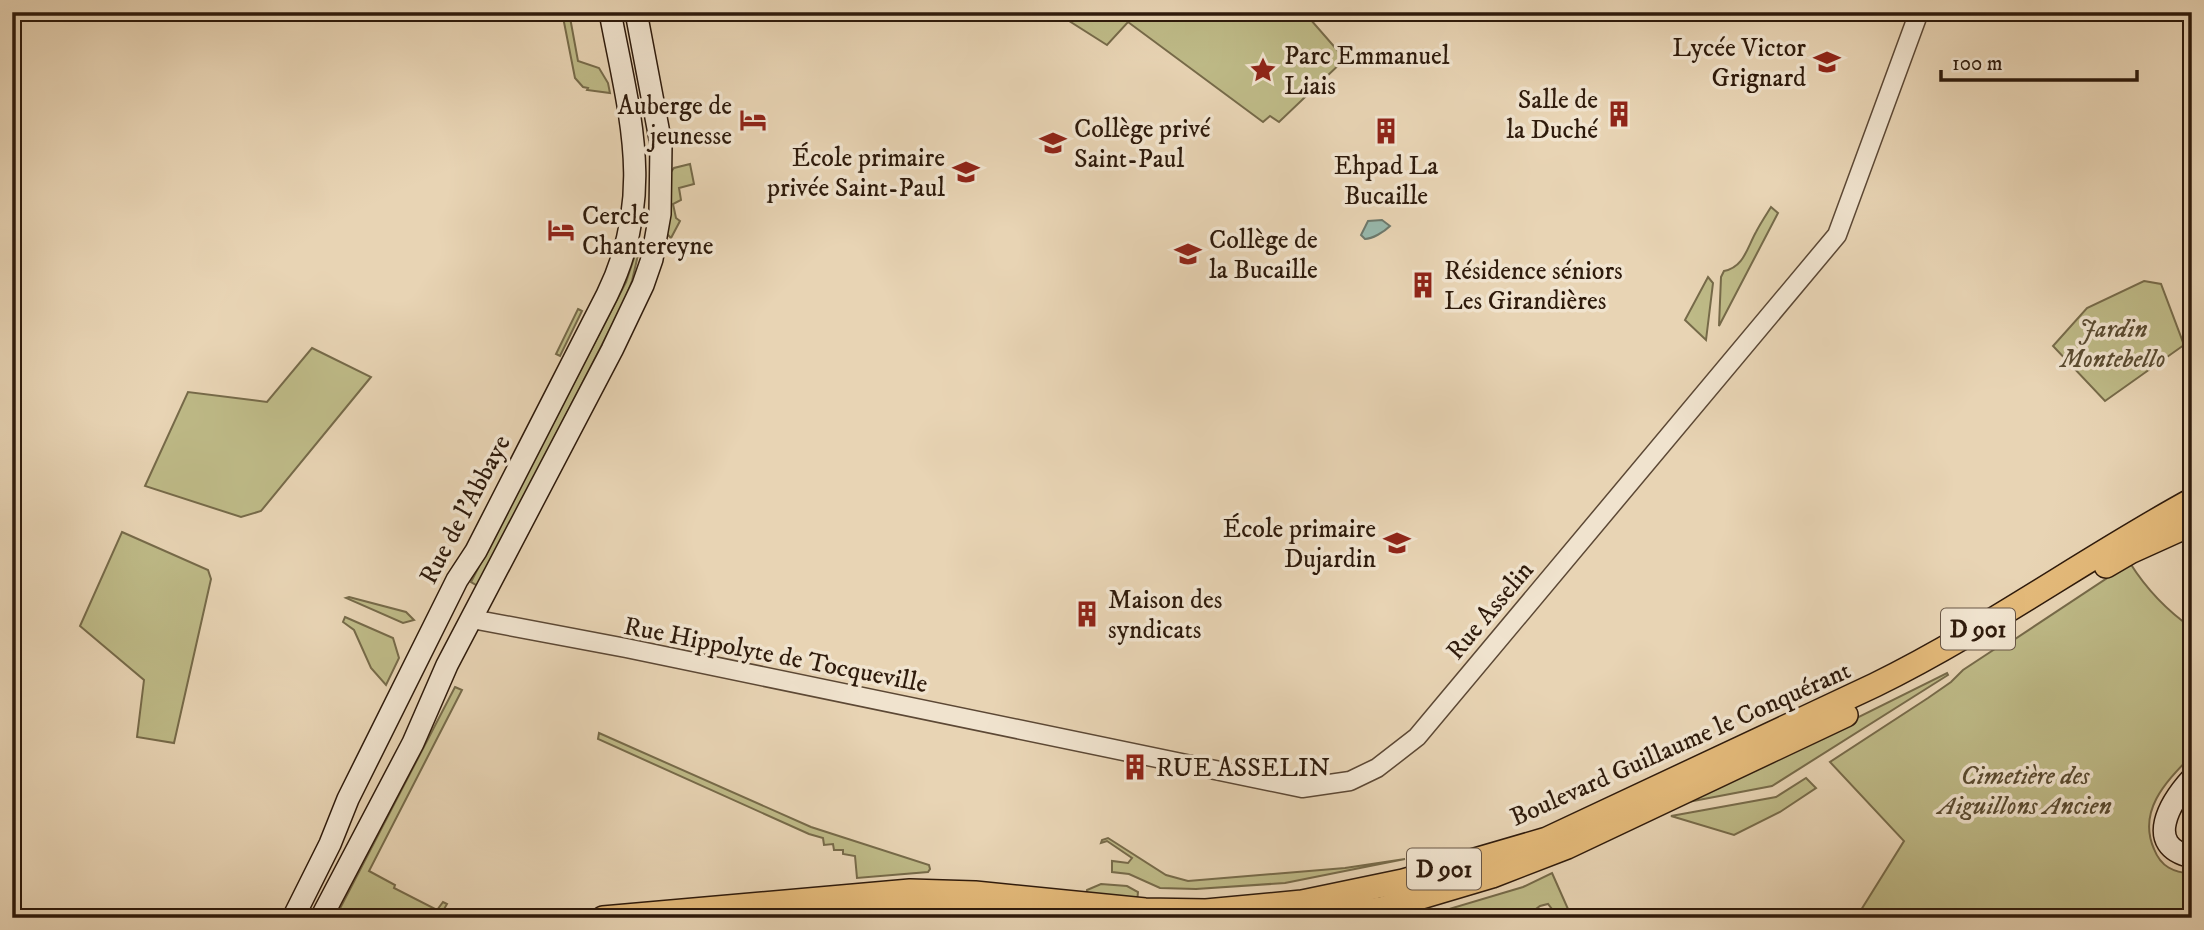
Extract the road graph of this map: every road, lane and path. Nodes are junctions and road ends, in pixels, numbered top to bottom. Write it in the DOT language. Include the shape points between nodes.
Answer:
graph roads {
  1 [pos="610,12"];
  2 [pos="636,12"];
  3 [pos="1919,12"];
  4 [pos="2192,500"];
  5 [pos="2192,524"];
  6 [pos="472,619"];
  7 [pos="1070,740"];
  8 [pos="1758,748"];
  9 [pos="2192,778"];
  10 [pos="1559,839"];
  11 [pos="2192,857"];
  12 [pos="687,910"];
  13 [pos="1384,913"];
  14 [pos="293,918"];
  15 [pos="321,918"];
  16 [pos="603,918"];
  17 [pos="641,918"];
  18 [pos="789,918"];
  19 [pos="1053,918"];
  20 [pos="1312,918"];
  21 [pos="1420,918"];
  1 -- 14 [label="main road, Rue de l'Abbaye" via="631,114 637,171 635,201 617,276 457,580"];
  2 -- 6 [label="main road" via="661,144 657,240 643,285 612,351"];
  3 -- 7 [label="street, Rue Asselin" via="1837,235 1417,737 1377,768 1350,781 1302,788"];
  4 -- 8 [label="main road, Boulevard Guillaume le Conquérant / D 901" via="1922,662"];
  5 -- 8 [label="main road, Boulevard Guillaume le Conquérant / D 901" via="2130,552 1934,672"];
  6 -- 7 [label="street, Rue Hippolyte de Tocqueville"];
  6 -- 15 [label="main road"];
  8 -- 10 [label="main road, Boulevard Guillaume le Conquérant / D 901"];
  9 -- 11 [label="main road" via="2173,800 2165,834 2179,853"];
  10 -- 12 [label="main road, Boulevard Guillaume le Conquérant / D 901" via="1403,881 1269,906 1145,910 911,891"];
  10 -- 13 [label="main road" via="1387,895 1382,902"];
  10 -- 21 [label="main road" via="1558,856 1504,882 1434,903"];
  12 -- 16 [label="main road, Boulevard Guillaume le Conquérant / D 901"];
  12 -- 17 [label="main road, Boulevard Guillaume le Conquérant / D 901"];
  13 -- 20 [label="main road, D 901"];
  18 -- 19 [label="main road" via="932,907"];
}
